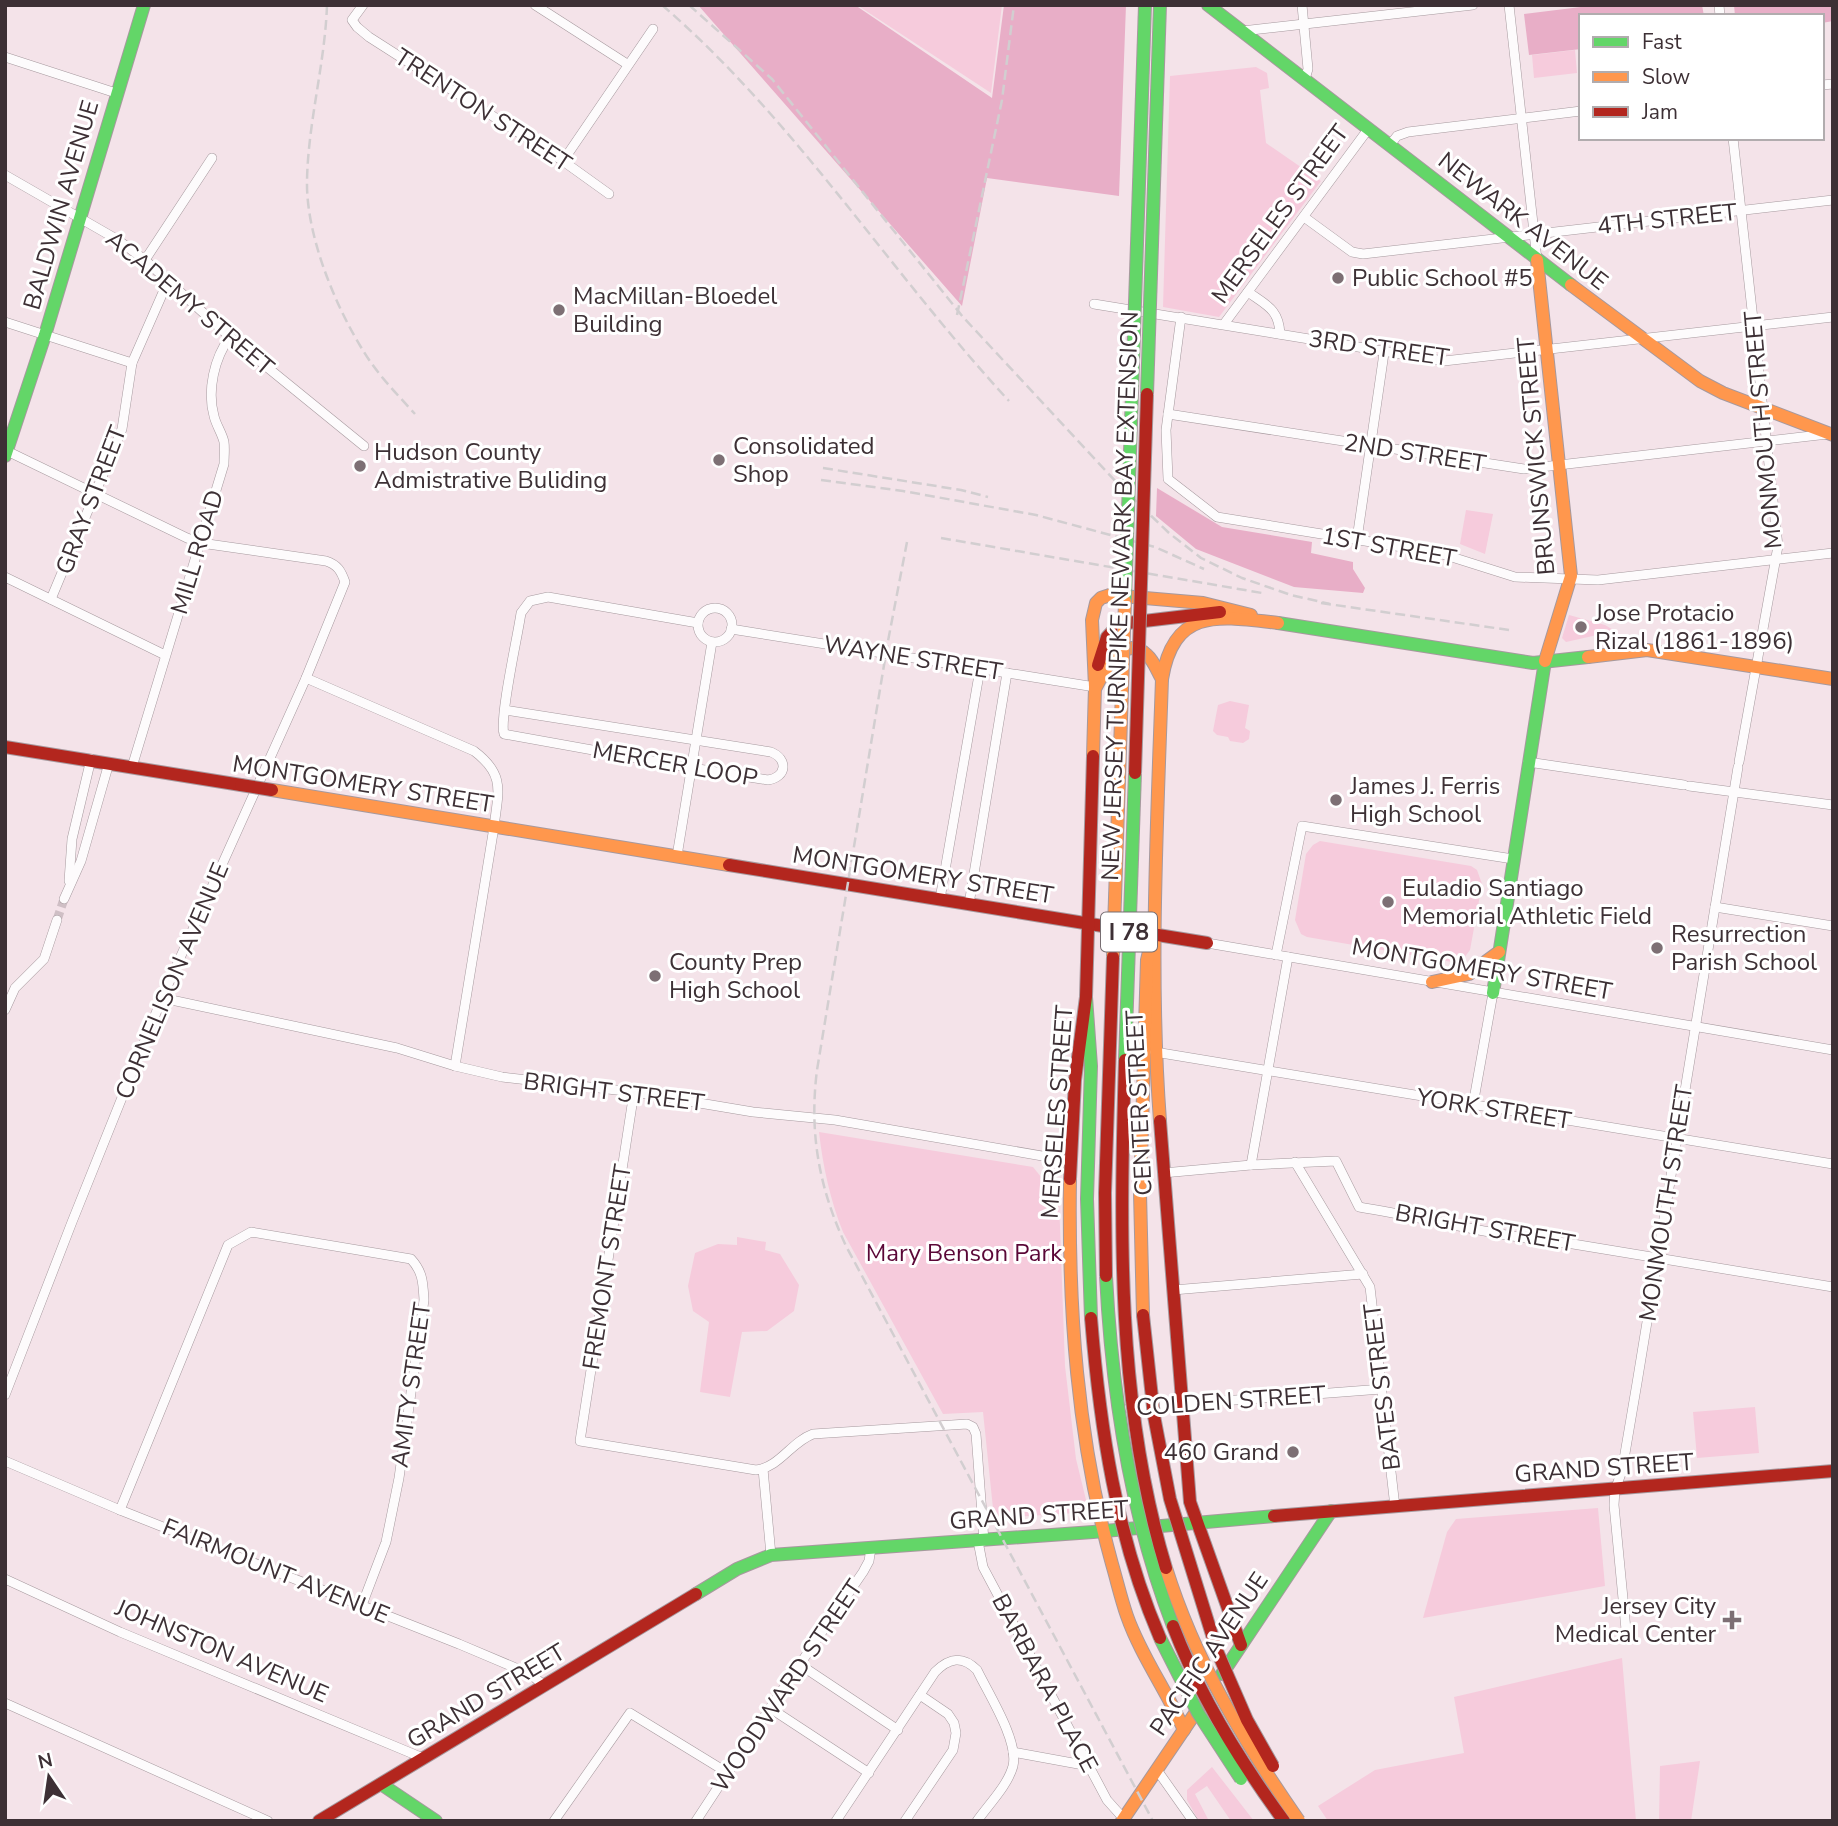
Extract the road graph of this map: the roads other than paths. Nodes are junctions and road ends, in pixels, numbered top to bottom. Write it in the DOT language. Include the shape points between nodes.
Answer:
graph roads {
  1 [pos="363,5"];
  2 [pos="536,5"];
  3 [pos="1144,5"];
  4 [pos="1160,5"];
  5 [pos="1208,5"];
  6 [pos="1302,5"];
  7 [pos="1473,5"];
  8 [pos="1509,5"];
  9 [pos="140,6"];
  10 [pos="1304,24"];
  11 [pos="653,29"];
  12 [pos="1241,31"];
  13 [pos="5,57"];
  14 [pos="627,64"];
  15 [pos="1305,79"];
  16 [pos="116,93"];
  17 [pos="1579,111"];
  18 [pos="1522,118"];
  19 [pos="1369,128"];
  20 [pos="1733,140"];
  21 [pos="1390,145"];
  22 [pos="212,158"];
  23 [pos="562,161"];
  24 [pos="5,175"];
  25 [pos="609,194"];
  26 [pos="1833,200"];
  27 [pos="1741,211"];
  28 [pos="1304,216"];
  29 [pos="79,217"];
  30 [pos="1534,234"];
  31 [pos="1508,237"];
  32 [pos="145,260"];
  33 [pos="1537,260"];
  34 [pos="168,281"];
  35 [pos="1248,292"];
  36 [pos="1094,304"];
  37 [pos="1181,317"];
  38 [pos="1833,317"];
  39 [pos="5,322"];
  40 [pos="1224,324"];
  41 [pos="1754,326"];
  42 [pos="1280,334"];
  43 [pos="45,335"];
  44 [pos="230,337"];
  45 [pos="1642,338"];
  46 [pos="1547,350"];
  47 [pos="1384,353"];
  48 [pos="132,363"];
  49 [pos="1763,408"];
  50 [pos="1168,414"];
  51 [pos="1832,435"];
  52 [pos="1767,442"];
  53 [pos="364,446"];
  54 [pos="1370,446"];
  55 [pos="6,453"];
  56 [pos="1560,465"];
  57 [pos="1168,476"];
  58 [pos="94,494"];
  59 [pos="1357,539"];
  60 [pos="201,542"];
  61 [pos="1833,553"];
  62 [pos="1776,561"];
  63 [pos="5,577"];
  64 [pos="1570,580"];
  65 [pos="51,599"];
  66 [pos="530,601"];
  67 [pos="1255,616"];
  68 [pos="698,623"];
  69 [pos="1277,623"];
  70 [pos="731,629"];
  71 [pos="712,642"];
  72 [pos="165,655"];
  73 [pos="1544,663"];
  74 [pos="1755,667"];
  75 [pos="979,668"];
  76 [pos="1007,673"];
  77 [pos="306,678"];
  78 [pos="1162,679"];
  79 [pos="1833,679"];
  80 [pos="1095,687"];
  81 [pos="505,710"];
  82 [pos="696,741"];
  83 [pos="5,747"];
  84 [pos="91,760"];
  85 [pos="1528,762"];
  86 [pos="109,763"];
  87 [pos="132,767"];
  88 [pos="692,768"];
  89 [pos="1734,793"];
  90 [pos="1833,805"];
  91 [pos="494,827"];
  92 [pos="677,856"];
  93 [pos="1513,859"];
  94 [pos="69,886"];
  95 [pos="64,899"];
  96 [pos="940,899"];
  97 [pos="969,904"];
  98 [pos="1715,907"];
  99 [pos="57,920"];
  100 [pos="1088,923"];
  101 [pos="1833,926"];
  102 [pos="1153,934"];
  103 [pos="1207,943"];
  104 [pos="1499,952"];
  105 [pos="1276,956"];
  106 [pos="1288,957"];
  107 [pos="1432,982"];
  108 [pos="1493,993"];
  109 [pos="1086,997"];
  110 [pos="162,998"];
  111 [pos="6,1003"];
  112 [pos="1694,1027"];
  113 [pos="1833,1049"];
  114 [pos="1155,1052"];
  115 [pos="455,1066"];
  116 [pos="1268,1072"];
  117 [pos="634,1092"];
  118 [pos="1473,1105"];
  119 [pos="1676,1140"];
  120 [pos="1071,1161"];
  121 [pos="1295,1162"];
  122 [pos="1833,1164"];
  123 [pos="1251,1165"];
  124 [pos="1163,1173"];
  125 [pos="1087,1182"];
  126 [pos="1657,1257"];
  127 [pos="1363,1273"];
  128 [pos="1833,1287"];
  129 [pos="1173,1290"];
  130 [pos="1382,1389"];
  131 [pos="5,1395"];
  132 [pos="1181,1405"];
  133 [pos="1079,1412"];
  134 [pos="5,1461"];
  135 [pos="763,1469"];
  136 [pos="1833,1471"];
  137 [pos="1615,1490"];
  138 [pos="1395,1507"];
  139 [pos="120,1510"];
  140 [pos="1331,1511"];
  141 [pos="1198,1523"];
  142 [pos="1102,1532"];
  143 [pos="981,1541"];
  144 [pos="871,1548"];
  145 [pos="771,1555"];
  146 [pos="5,1579"];
  147 [pos="362,1605"];
  148 [pos="1627,1640"];
  149 [pos="1241,1645"];
  150 [pos="800,1664"];
  151 [pos="545,1686"];
  152 [pos="920,1695"];
  153 [pos="5,1703"];
  154 [pos="770,1708"];
  155 [pos="898,1730"];
  156 [pos="1184,1730"];
  157 [pos="1013,1752"];
  158 [pos="423,1758"];
  159 [pos="1089,1766"];
  160 [pos="1157,1770"];
  161 [pos="728,1773"];
  162 [pos="869,1773"];
  163 [pos="381,1784"];
  164 [pos="1123,1820"];
  165 [pos="268,1821"];
  166 [pos="319,1821"];
  167 [pos="436,1821"];
  168 [pos="554,1821"];
  169 [pos="696,1821"];
  170 [pos="836,1821"];
  171 [pos="905,1821"];
  172 [pos="978,1821"];
  173 [pos="1193,1821"];
  174 [pos="1273,1821"];
  175 [pos="1284,1821"];
  176 [pos="1299,1821"];
  177 [pos="1308,1821"];
  1 -- 23 [label="street, TRENTON STREET" via="352,20 357,27"];
  2 -- 14 [label="street"];
  3 -- 175 [label="main road, NEW JERSEY TURNPIKE NEWARK BAY EXTENSION / I 78, bridge" via="1105,1193 1110,1331 1132,1496 1160,1591 1212,1712"];
  4 -- 176 [label="main road, NEW JERSEY TURNPIKE NEWARK BAY EXTENSION / I 78, bridge" via="1121,1175 1126,1343 1144,1476 1179,1606 1225,1708"];
  5 -- 12 [label="main road, NEWARK AVENUE"];
  6 -- 10 [label="street"];
  7 -- 10 [label="street"];
  8 -- 18 [label="street, BRUNSWICK STREET"];
  9 -- 16 [label="main road, BALDWIN AVENUE"];
  10 -- 12 [label="street"];
  10 -- 15 [label="street"];
  11 -- 14 [label="street"];
  12 -- 15 [label="main road, NEWARK AVENUE"];
  13 -- 16 [label="street"];
  14 -- 23 [label="street"];
  15 -- 19 [label="main road, NEWARK AVENUE"];
  16 -- 29 [label="main road, BALDWIN AVENUE"];
  17 -- 18 [label="street"];
  18 -- 21 [label="street" via="1408,132"];
  18 -- 30 [label="street, BRUNSWICK STREET"];
  19 -- 21 [label="main road, NEWARK AVENUE"];
  19 -- 28 [label="street, MERSELES STREET"];
  20 -- 27 [label="street, MONMOUTH STREET"];
  21 -- 31 [label="main road, NEWARK AVENUE"];
  22 -- 32 [label="street"];
  23 -- 25 [label="street, TRENTON STREET"];
  24 -- 29 [label="street, ACADEMY STREET"];
  26 -- 27 [label="street, 4TH STREET"];
  27 -- 30 [label="street, 4TH STREET"];
  27 -- 41 [label="street, MONMOUTH STREET"];
  28 -- 31 [label="street, 4TH STREET" via="1352,252 1363,254"];
  28 -- 35 [label="street, MERSELES STREET"];
  29 -- 32 [label="street, ACADEMY STREET"];
  29 -- 43 [label="main road, BALDWIN AVENUE"];
  30 -- 31 [label="street, 4TH STREET"];
  30 -- 33 [label="street, BRUNSWICK STREET"];
  31 -- 33 [label="main road, NEWARK AVENUE"];
  32 -- 34 [label="street, ACADEMY STREET"];
  33 -- 45 [label="main road, NEWARK AVENUE"];
  33 -- 46 [label="main road, BRUNSWICK STREET"];
  34 -- 44 [label="street, ACADEMY STREET"];
  34 -- 48 [label="street, GRAY STREET"];
  35 -- 40 [label="street, MERSELES STREET"];
  35 -- 42 [label="street" via="1277,316"];
  36 -- 37 [label="street, 3RD STREET"];
  37 -- 40 [label="street, 3RD STREET"];
  37 -- 50 [label="street, MERSELES STREET"];
  38 -- 41 [label="street, 3RD STREET"];
  39 -- 43 [label="street"];
  40 -- 42 [label="street, 3RD STREET"];
  41 -- 45 [label="street, 3RD STREET"];
  41 -- 49 [label="street, MONMOUTH STREET"];
  42 -- 47 [label="street, 3RD STREET"];
  43 -- 48 [label="street"];
  43 -- 55 [label="main road, BALDWIN AVENUE"];
  44 -- 53 [label="street, ACADEMY STREET"];
  44 -- 60 [label="street, MILL ROAD" via="223,345 211,390 213,415 224,442 224,464"];
  45 -- 46 [label="street, 3RD STREET"];
  45 -- 49 [label="main road, NEWARK AVENUE" via="1712,388"];
  46 -- 47 [label="street, 3RD STREET" via="1444,361"];
  46 -- 56 [label="main road, BRUNSWICK STREET"];
  47 -- 54 [label="street"];
  48 -- 58 [label="street, GRAY STREET" via="122,429"];
  49 -- 51 [label="main road, NEWARK AVENUE"];
  49 -- 52 [label="street, MONMOUTH STREET"];
  50 -- 54 [label="street, 2ND STREET"];
  50 -- 57 [label="street, MERSELES STREET"];
  51 -- 52 [label="street, 2ND STREET"];
  52 -- 56 [label="street, 2ND STREET"];
  52 -- 62 [label="street, MONMOUTH STREET"];
  54 -- 56 [label="street, 2ND STREET" via="1524,469"];
  54 -- 59 [label="street"];
  55 -- 58 [label="street"];
  56 -- 64 [label="main road, BRUNSWICK STREET"];
  57 -- 59 [label="street, 1ST STREET" via="1217,517"];
  58 -- 60 [label="street"];
  58 -- 65 [label="street, GRAY STREET"];
  59 -- 64 [label="street, 1ST STREET" via="1447,554 1515,577"];
  60 -- 72 [label="street, MILL ROAD"];
  60 -- 77 [label="street, CORNELISON AVENUE" via="326,561 341,571 343,591"];
  61 -- 62 [label="street, 1ST STREET"];
  62 -- 64 [label="street, 1ST STREET"];
  62 -- 74 [label="street, MONMOUTH STREET"];
  63 -- 65 [label="street"];
  64 -- 73 [label="main road, BRUNSWICK STREET"];
  65 -- 72 [label="street"];
  66 -- 68 [label="street, WAYNE STREET" via="548,597"];
  66 -- 81 [label="street, MERCER LOOP" via="522,613"];
  67 -- 69 [label="main road"];
  67 -- 80 [label="main road" via="1207,612 1119,624 1102,647"];
  67 -- 80 [label="main road" via="1203,603 1114,595 1101,598 1093,613"];
  68 -- 70 [label="street, WAYNE STREET" via="704,613 717,609 729,617"];
  68 -- 71 [label="street" via="702,636"];
  69 -- 73 [label="main road"];
  69 -- 78 [label="main road, CENTER STREET" via="1224,619 1189,626 1168,649"];
  70 -- 71 [label="street" via="725,638"];
  70 -- 75 [label="street, WAYNE STREET"];
  71 -- 82 [label="street"];
  72 -- 87 [label="street, MILL ROAD"];
  73 -- 74 [label="main road" via="1647,650"];
  73 -- 85 [label="main road, BRUNSWICK STREET"];
  74 -- 79 [label="main road"];
  74 -- 89 [label="street, MONMOUTH STREET"];
  75 -- 76 [label="street, WAYNE STREET"];
  75 -- 96 [label="street"];
  76 -- 80 [label="street, WAYNE STREET"];
  76 -- 97 [label="street"];
  77 -- 91 [label="street" via="474,751 488,762 499,789"];
  77 -- 110 [label="street, CORNELISON AVENUE"];
  78 -- 80 [label="main road" via="1147,655 1126,649 1114,656"];
  78 -- 102 [label="main road, CENTER STREET"];
  80 -- 100 [label="main road, MERSELES STREET"];
  81 -- 82 [label="street, MERCER LOOP"];
  81 -- 88 [label="street, MERCER LOOP" via="504,734"];
  82 -- 88 [label="street"];
  82 -- 88 [label="street, MERCER LOOP" via="771,752 779,756 784,768 778,778 768,780"];
  83 -- 84 [label="main road, MONTGOMERY STREET"];
  84 -- 86 [label="main road, MONTGOMERY STREET"];
  84 -- 94 [label="street" via="72,839"];
  85 -- 89 [label="street"];
  85 -- 93 [label="main road, BRUNSWICK STREET"];
  86 -- 87 [label="main road, MONTGOMERY STREET"];
  86 -- 94 [label="street" via="81,861"];
  87 -- 91 [label="main road, MONTGOMERY STREET, bridge"];
  88 -- 92 [label="street"];
  89 -- 90 [label="street"];
  89 -- 98 [label="street, MONMOUTH STREET"];
  91 -- 92 [label="main road, MONTGOMERY STREET"];
  91 -- 115 [label="street"];
  92 -- 96 [label="main road, MONTGOMERY STREET"];
  93 -- 104 [label="main road, BRUNSWICK STREET"];
  93 -- 105 [label="street" via="1302,827"];
  94 -- 95 [label="street"];
  96 -- 97 [label="main road, MONTGOMERY STREET"];
  97 -- 100 [label="main road, MONTGOMERY STREET"];
  98 -- 101 [label="street"];
  98 -- 112 [label="street, MONMOUTH STREET"];
  99 -- 111 [label="street" via="44,959"];
  100 -- 102 [label="main road, MONTGOMERY STREET"];
  100 -- 109 [label="main road, MERSELES STREET"];
  102 -- 103 [label="main road, MONTGOMERY STREET"];
  102 -- 114 [label="main road, CENTER STREET"];
  102 -- 177 [label="main road, bridge" via="1147,960 1141,1147 1143,1315 1154,1416 1167,1488 1217,1651 1247,1720"];
  103 -- 105 [label="street, MONTGOMERY STREET"];
  104 -- 107 [label="main road" via="1466,978"];
  104 -- 108 [label="main road, BRUNSWICK STREET"];
  105 -- 106 [label="street, MONTGOMERY STREET"];
  106 -- 107 [label="street, MONTGOMERY STREET"];
  106 -- 116 [label="street"];
  107 -- 108 [label="street, MONTGOMERY STREET"];
  108 -- 112 [label="street, MONTGOMERY STREET"];
  108 -- 118 [label="street, BRUNSWICK STREET"];
  109 -- 120 [label="main road, MERSELES STREET"];
  109 -- 125 [label="main road" via="1091,1066"];
  110 -- 115 [label="street, BRIGHT STREET" via="397,1048"];
  110 -- 131 [label="street, CORNELISON AVENUE"];
  112 -- 113 [label="street, MONTGOMERY STREET"];
  112 -- 119 [label="street, MONMOUTH STREET"];
  114 -- 116 [label="street, YORK STREET"];
  114 -- 124 [label="main road, CENTER STREET"];
  115 -- 117 [label="street, BRIGHT STREET" via="523,1080"];
  116 -- 118 [label="street, YORK STREET"];
  116 -- 123 [label="street"];
  117 -- 120 [label="street, BRIGHT STREET" via="753,1112 835,1119"];
  117 -- 135 [label="street, FREMONT STREET" via="580,1441"];
  118 -- 119 [label="street, YORK STREET"];
  119 -- 122 [label="street, YORK STREET"];
  119 -- 126 [label="street, MONMOUTH STREET"];
  120 -- 125 [label="main road" via="1079,1165"];
  120 -- 133 [label="main road, MERSELES STREET" via="1071,1307"];
  121 -- 123 [label="street, BRIGHT STREET"];
  121 -- 126 [label="street, BRIGHT STREET" via="1336,1161 1359,1208"];
  121 -- 127 [label="street, BATES STREET"];
  123 -- 124 [label="street, BRIGHT STREET"];
  124 -- 129 [label="main road, CENTER STREET"];
  125 -- 174 [label="main road, bridge" via="1091,1318 1101,1417 1132,1560 1182,1684"];
  126 -- 128 [label="street, BRIGHT STREET"];
  126 -- 137 [label="street, MONMOUTH STREET"];
  127 -- 129 [label="street"];
  127 -- 130 [label="street, BATES STREET" via="1370,1287"];
  129 -- 132 [label="main road, CENTER STREET"];
  130 -- 132 [label="street, COLDEN STREET"];
  130 -- 138 [label="street, BATES STREET"];
  132 -- 133 [label="street, COLDEN STREET"];
  132 -- 141 [label="main road, CENTER STREET" via="1190,1502"];
  133 -- 142 [label="main road, MERSELES STREET"];
  134 -- 139 [label="street, FAIRMOUNT AVENUE"];
  135 -- 143 [label="street" via="813,1434 967,1424 976,1434"];
  135 -- 145 [label="street"];
  136 -- 137 [label="main road, GRAND STREET"];
  137 -- 138 [label="main road, GRAND STREET"];
  137 -- 148 [label="street, MONMOUTH STREET"];
  138 -- 140 [label="main road, GRAND STREET"];
  139 -- 147 [label="street, FAIRMOUNT AVENUE"];
  139 -- 147 [label="street, AMITY STREET" via="228,1245 251,1232 411,1259 423,1278 421,1326 384,1552"];
  140 -- 141 [label="main road, GRAND STREET"];
  140 -- 149 [label="main road, PACIFIC AVENUE"];
  141 -- 142 [label="main road, GRAND STREET"];
  141 -- 149 [label="main road, CENTER STREET"];
  142 -- 143 [label="main road, GRAND STREET"];
  142 -- 156 [label="main road, MERSELES STREET" via="1131,1626"];
  143 -- 144 [label="main road, GRAND STREET"];
  143 -- 159 [label="street, BARBARA PLACE" via="983,1567"];
  144 -- 145 [label="main road, GRAND STREET"];
  144 -- 150 [label="street, WOODWARD STREET" via="863,1572"];
  145 -- 151 [label="main road, GRAND STREET" via="737,1569"];
  146 -- 158 [label="street, JOHNSTON AVENUE"];
  147 -- 151 [label="street, FAIRMOUNT AVENUE" via="530,1674"];
  149 -- 156 [label="main road, PACIFIC AVENUE"];
  150 -- 154 [label="street, WOODWARD STREET"];
  150 -- 155 [label="street"];
  151 -- 158 [label="main road, GRAND STREET"];
  152 -- 155 [label="street"];
  152 -- 157 [label="street" via="946,1661 968,1662 976,1670"];
  152 -- 171 [label="street" via="948,1714 956,1733 953,1750"];
  153 -- 165 [label="street"];
  154 -- 161 [label="street, WOODWARD STREET"];
  154 -- 162 [label="street"];
  155 -- 162 [label="street"];
  156 -- 160 [label="main road, PACIFIC AVENUE"];
  157 -- 159 [label="street"];
  157 -- 172 [label="street" via="1007,1778"];
  158 -- 163 [label="main road, GRAND STREET"];
  159 -- 164 [label="street, BARBARA PLACE"];
  160 -- 164 [label="main road, PACIFIC AVENUE"];
  160 -- 173 [label="street"];
  161 -- 168 [label="street" via="630,1713"];
  161 -- 169 [label="street, WOODWARD STREET"];
  162 -- 170 [label="street"];
  163 -- 166 [label="main road, GRAND STREET"];
  163 -- 167 [label="main road"];
}
